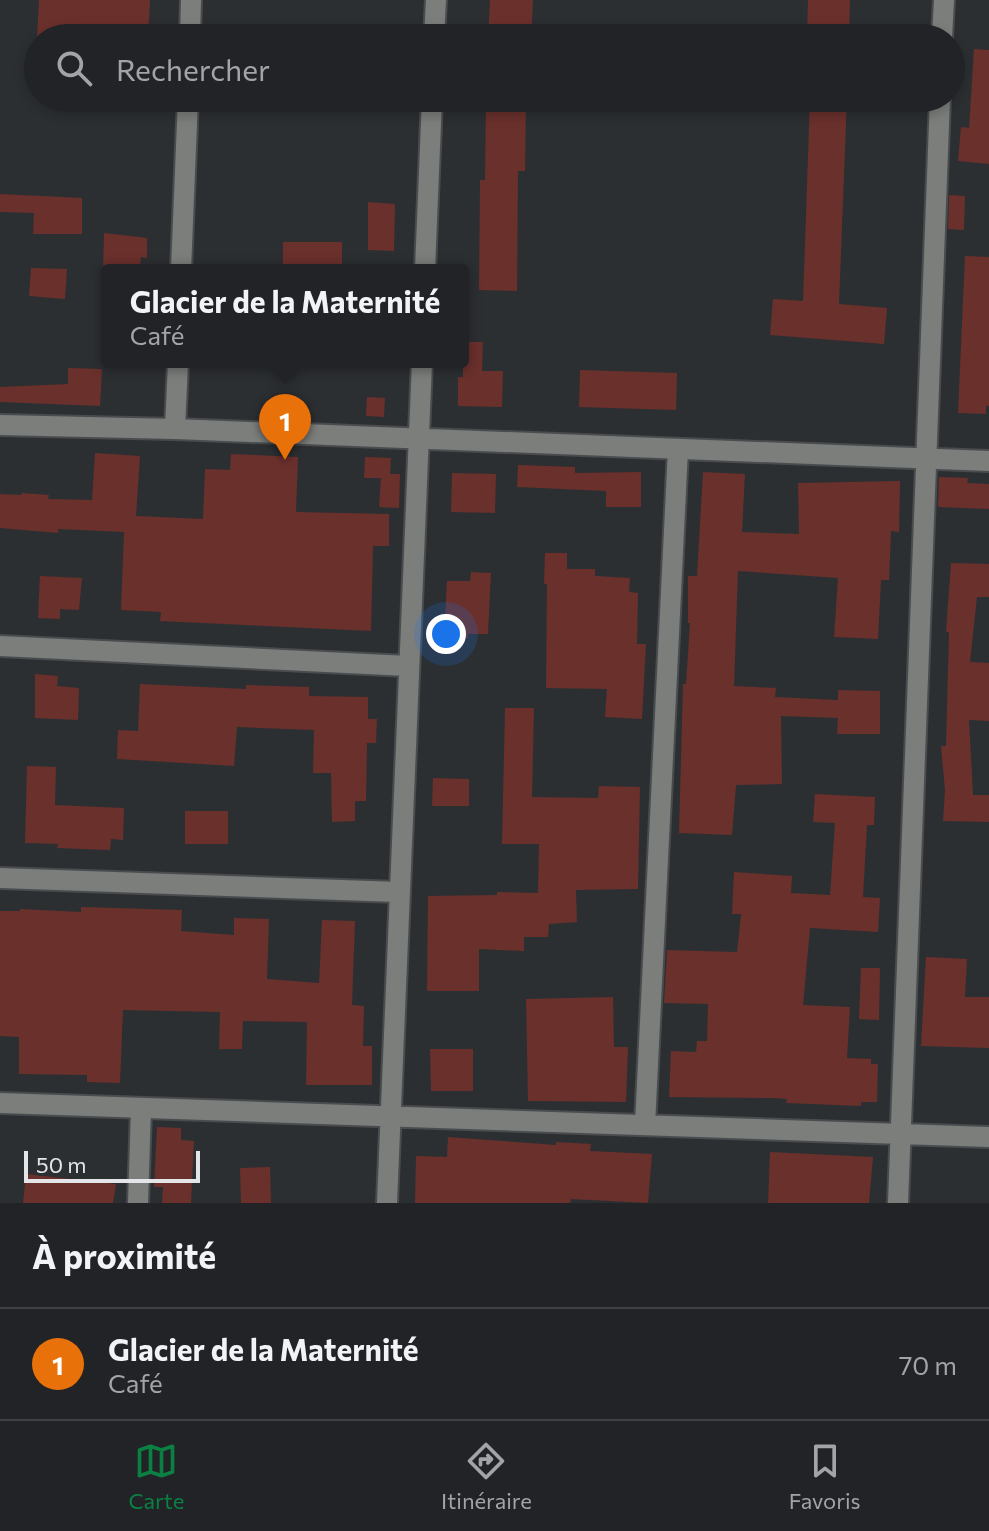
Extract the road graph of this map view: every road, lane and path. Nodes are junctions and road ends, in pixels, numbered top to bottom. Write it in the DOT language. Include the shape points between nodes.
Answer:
graph roads {
  1 [pos="191,0"];
  2 [pos="436,0"];
  3 [pos="944,0"];
  4 [pos="190,24"];
  5 [pos="435,24"];
  6 [pos="943,24"];
  7 [pos="187,112"];
  8 [pos="431,112"];
  9 [pos="939,112"];
  10 [pos="181,264"];
  11 [pos="425,264"];
  12 [pos="178,368"];
  13 [pos="422,368"];
  14 [pos="0,425"];
  15 [pos="175,429"];
  16 [pos="419,439"];
  17 [pos="678,449"];
  18 [pos="927,458"];
  19 [pos="989,461"];
  20 [pos="0,646"];
  21 [pos="408,666"];
  22 [pos="0,878"];
  23 [pos="398,892"];
  24 [pos="0,1103"];
  25 [pos="141,1109"];
  26 [pos="391,1116"];
  27 [pos="645,1125"];
  28 [pos="901,1136"];
  29 [pos="989,1137"];
  30 [pos="138,1203"];
  31 [pos="387,1203"];
  32 [pos="898,1203"];
  1 -- 4 [label="street"];
  2 -- 5 [label="street"];
  3 -- 6 [label="street"];
  7 -- 10 [label="street"];
  8 -- 11 [label="street"];
  9 -- 18 [label="street"];
  12 -- 15 [label="street"];
  13 -- 16 [label="street"];
  14 -- 15 [label="street"];
  15 -- 16 [label="street"];
  16 -- 17 [label="street"];
  16 -- 21 [label="street"];
  17 -- 18 [label="street"];
  17 -- 27 [label="street"];
  18 -- 19 [label="street"];
  18 -- 28 [label="street"];
  20 -- 21 [label="street"];
  21 -- 23 [label="street"];
  22 -- 23 [label="street"];
  23 -- 26 [label="street"];
  24 -- 25 [label="street"];
  25 -- 26 [label="street"];
  25 -- 30 [label="street"];
  26 -- 27 [label="street"];
  26 -- 31 [label="street"];
  27 -- 28 [label="street"];
  28 -- 29 [label="street"];
  28 -- 32 [label="street"];
}
